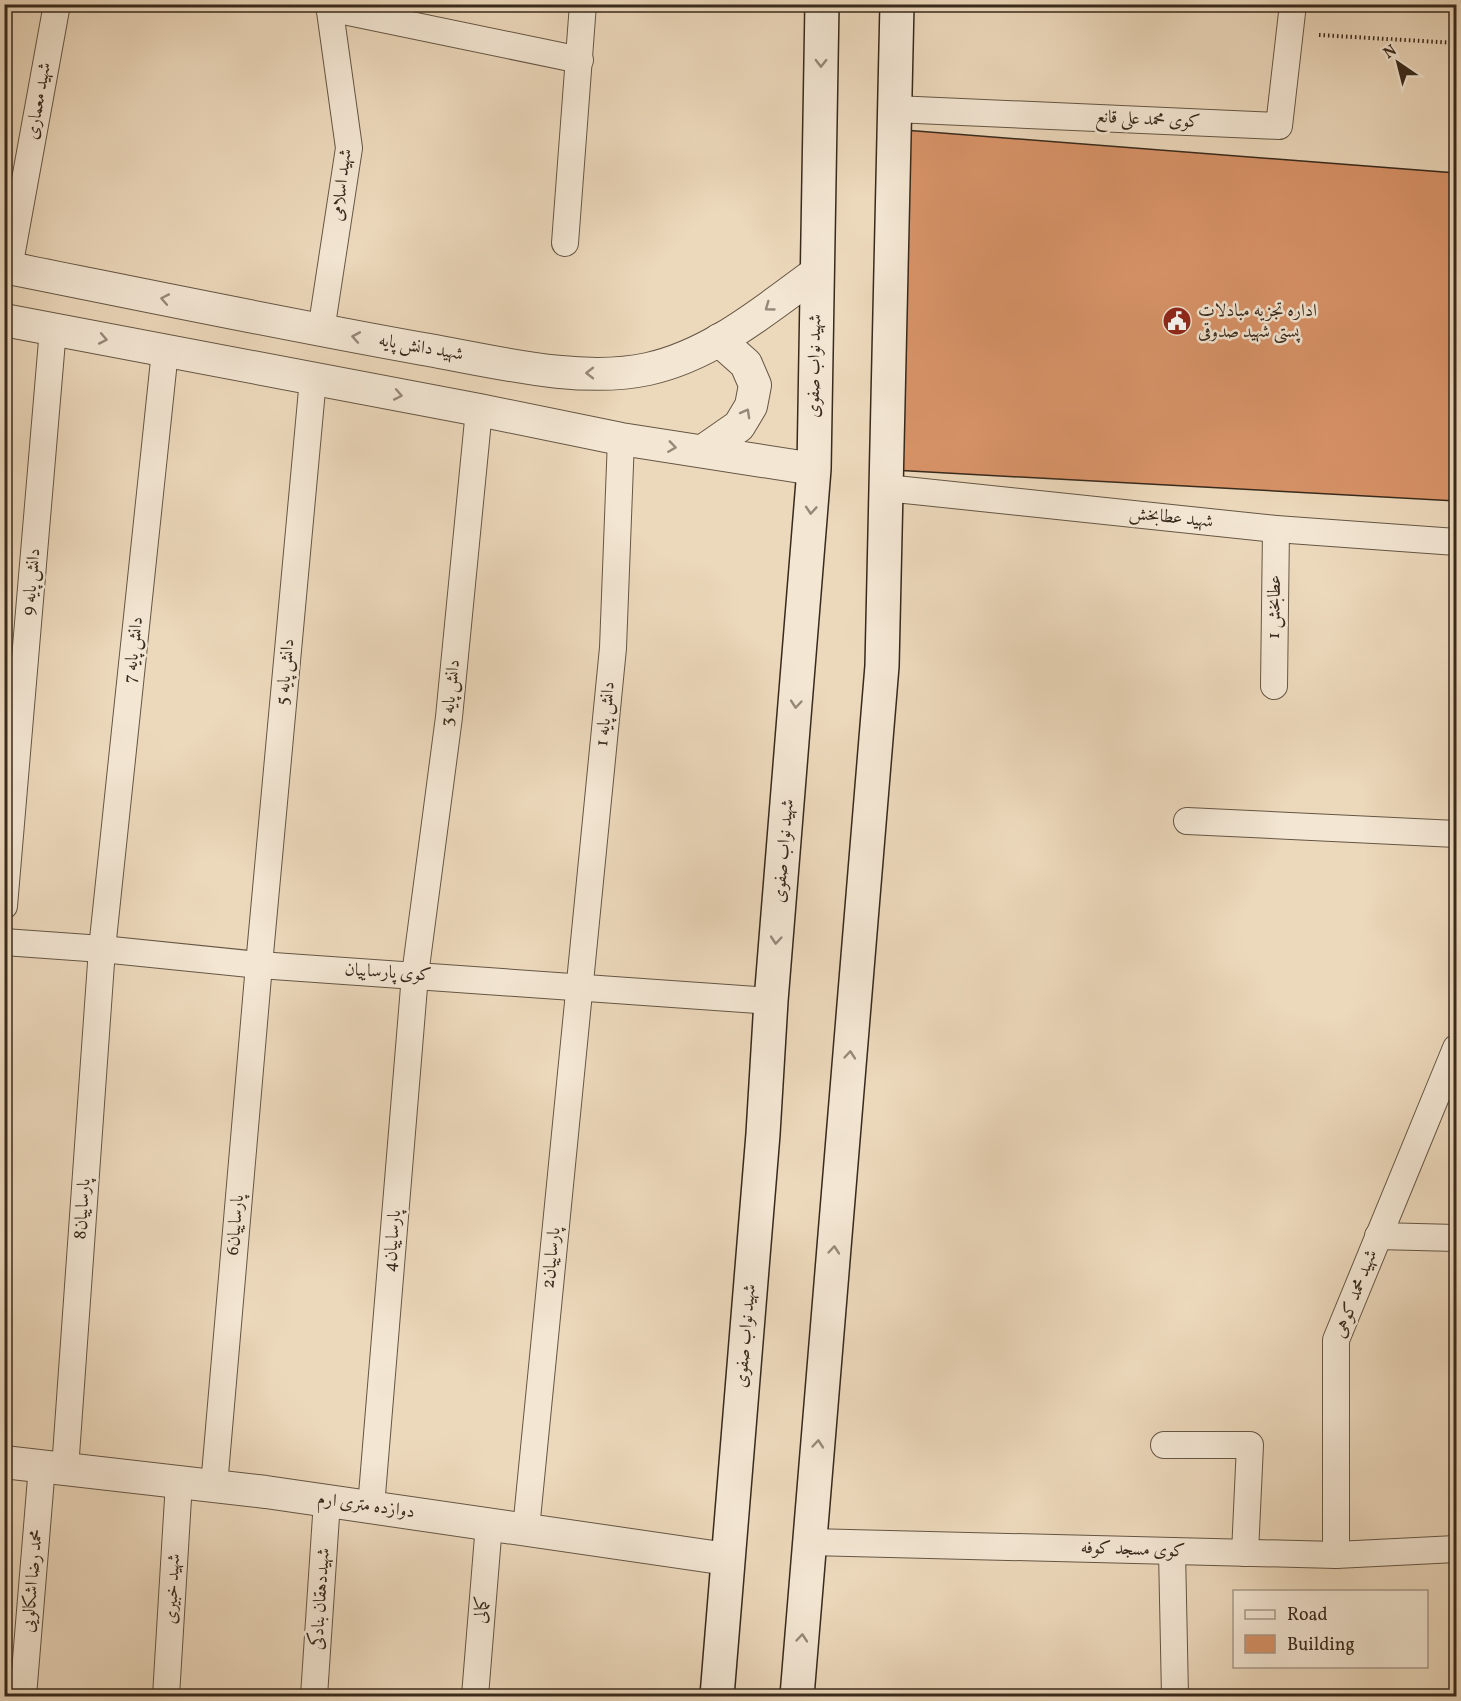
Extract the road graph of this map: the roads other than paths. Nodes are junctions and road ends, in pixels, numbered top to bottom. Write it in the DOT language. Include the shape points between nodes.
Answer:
graph roads {
  1 [pos="57,4"];
  2 [pos="583,4"];
  3 [pos="822,4"];
  4 [pos="897,4"];
  5 [pos="1293,4"];
  6 [pos="329,6"];
  7 [pos="580,60"];
  8 [pos="894,109"];
  9 [pos="565,243"];
  10 [pos="7,268"];
  11 [pos="816,273"];
  12 [pos="4,320"];
  13 [pos="53,329"];
  14 [pos="321,331"];
  15 [pos="719,340"];
  16 [pos="165,351"];
  17 [pos="313,379"];
  18 [pos="479,410"];
  19 [pos="621,439"];
  20 [pos="703,451"];
  21 [pos="814,469"];
  22 [pos="886,488"];
  23 [pos="1276,529"];
  24 [pos="1456,542"];
  25 [pos="1274,686"];
  26 [pos="1187,821"];
  27 [pos="1456,834"];
  28 [pos="4,906"];
  29 [pos="4,942"];
  30 [pos="102,949"];
  31 [pos="259,965"];
  32 [pos="415,975"];
  33 [pos="578,987"];
  34 [pos="771,1001"];
  35 [pos="1456,1048"];
  36 [pos="1378,1236"];
  37 [pos="1456,1238"];
  38 [pos="1164,1445"];
  39 [pos="4,1462"];
  40 [pos="53,1467"];
  41 [pos="179,1482"];
  42 [pos="214,1486"];
  43 [pos="327,1501"];
  44 [pos="371,1507"];
  45 [pos="489,1524"];
  46 [pos="526,1529"];
  47 [pos="810,1542"];
  48 [pos="1456,1549"];
  49 [pos="1172,1551"];
  50 [pos="1245,1553"];
  51 [pos="1336,1555"];
  52 [pos="727,1558"];
  53 [pos="23,1696"];
  54 [pos="166,1696"];
  55 [pos="314,1696"];
  56 [pos="475,1696"];
  57 [pos="717,1696"];
  58 [pos="797,1696"];
  59 [pos="1175,1696"];
  1 -- 10 [label="street, شهید معماری"];
  2 -- 7 [label="street"];
  3 -- 11 [label="main road, شهید نواب صفوی, one-way"];
  4 -- 8 [label="main road"];
  5 -- 8 [label="street, کوی محمد علی قانع" via="1279,126"];
  6 -- 7 [label="street"];
  6 -- 14 [label="street, شهید اسلامی" via="349,148"];
  7 -- 9 [label="street"];
  8 -- 22 [label="main road"];
  14 -- 10 [label="street, شهید دانش پایه, one-way"];
  11 -- 15 [label="street, شهید دانش پایه, one-way"];
  11 -- 21 [label="main road, شهید نواب صفوی"];
  12 -- 13 [label="street"];
  13 -- 16 [label="street, one-way"];
  13 -- 28 [label="street, دانش پایه 9"];
  15 -- 14 [label="street, شهید دانش پایه, one-way" via="684,359 649,369 559,373"];
  20 -- 15 [label="street, one-way" via="739,426 751,406 755,385 746,364"];
  16 -- 17 [label="street"];
  16 -- 30 [label="street, دانش پایه 7"];
  17 -- 18 [label="street, one-way"];
  17 -- 31 [label="street, دانش پایه 5"];
  18 -- 19 [label="street"];
  18 -- 32 [label="street, دانش پایه 3" via="449,717"];
  19 -- 20 [label="street, one-way"];
  19 -- 33 [label="street, دانش پایه 1" via="613,648"];
  20 -- 21 [label="street"];
  21 -- 34 [label="main road, شهید نواب صفوی, one-way"];
  22 -- 23 [label="street, شهید عطابخش"];
  47 -- 22 [label="main road, one-way" via="882,666"];
  23 -- 24 [label="street, شهید عطابخش"];
  23 -- 25 [label="street, عطابخش 1"];
  26 -- 27 [label="street"];
  29 -- 30 [label="street, کوی پارساییان"];
  30 -- 31 [label="street, کوی پارساییان"];
  30 -- 40 [label="street, پارساییان8"];
  31 -- 32 [label="street, کوی پارساییان"];
  31 -- 42 [label="street, پارساییان6"];
  32 -- 33 [label="street, کوی پارساییان"];
  32 -- 44 [label="street, پارساییان4"];
  33 -- 34 [label="street, کوی پارساییان"];
  33 -- 46 [label="street, پارساییان2"];
  34 -- 52 [label="main road, شهید نواب صفوی"];
  35 -- 36 [label="street, شهید محمد کوهی"];
  36 -- 37 [label="street"];
  36 -- 51 [label="street, شهید محمد کوهی" via="1335,1340"];
  38 -- 50 [label="street" via="1250,1445"];
  39 -- 40 [label="street, دوازده متری ارم"];
  40 -- 41 [label="street, دوازده متری ارم"];
  40 -- 53 [label="street, محمد رضا اشکالویی"];
  41 -- 42 [label="street, دوازده متری ارم"];
  41 -- 54 [label="street, شهید خبیری"];
  42 -- 43 [label="street, دوازده متری ارم"];
  43 -- 44 [label="street, دوازده متری ارم"];
  43 -- 55 [label="street, شهیددهقان بنادکی"];
  44 -- 45 [label="street, دوازده متری ارم"];
  45 -- 46 [label="street, دوازده متری ارم"];
  45 -- 56 [label="street, کمالی"];
  46 -- 52 [label="street, دوازده متری ارم"];
  47 -- 49 [label="street, کوی مسجد کوفه"];
  58 -- 47 [label="main road, one-way"];
  48 -- 51 [label="street, کوی مسجد کوفه"];
  49 -- 50 [label="street, کوی مسجد کوفه"];
  49 -- 59 [label="street"];
  50 -- 51 [label="street, کوی مسجد کوفه"];
  52 -- 57 [label="main road, شهید نواب صفوی"];
}
